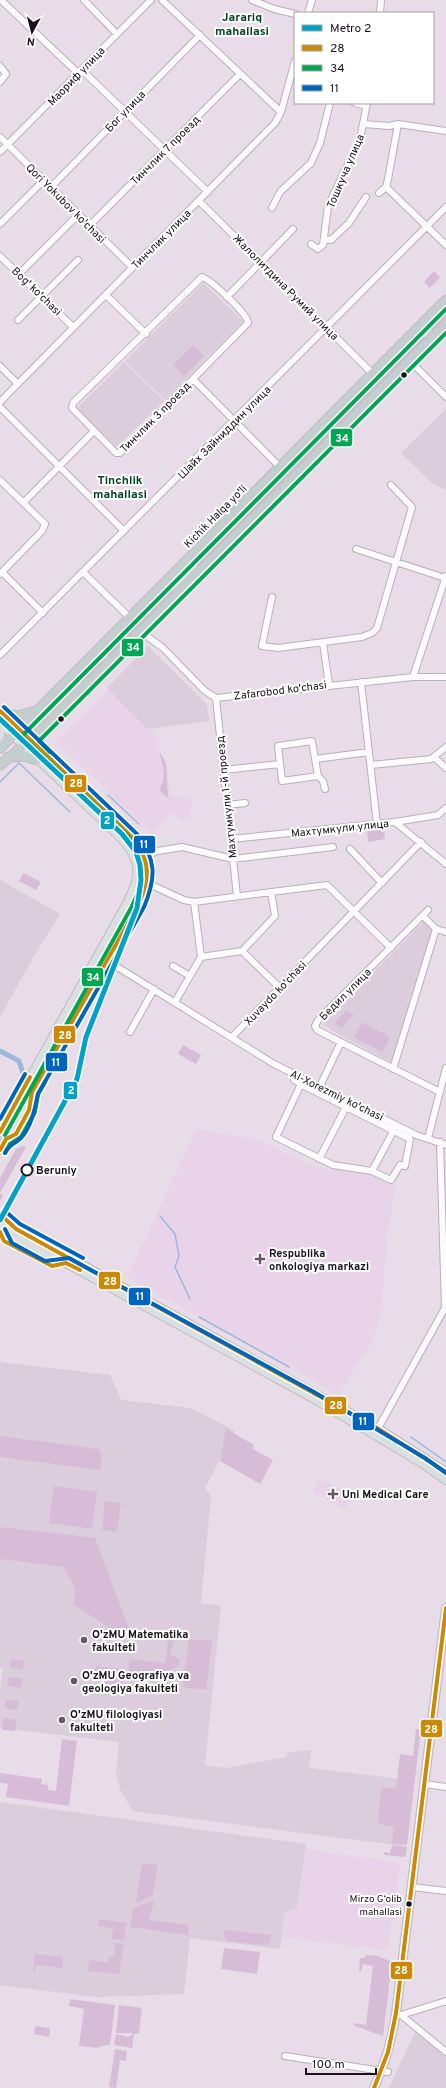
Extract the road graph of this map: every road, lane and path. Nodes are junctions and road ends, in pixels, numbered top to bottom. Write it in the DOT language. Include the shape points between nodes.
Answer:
graph roads {
  1 [pos="1,0"];
  2 [pos="84,0"];
  3 [pos="151,0"];
  4 [pos="162,0"];
  5 [pos="252,0"];
  6 [pos="312,0"];
  7 [pos="381,0"];
  8 [pos="308,12"];
  9 [pos="380,12"];
  10 [pos="294,14"];
  11 [pos="117,34"];
  12 [pos="200,35"];
  13 [pos="294,65"];
  14 [pos="0,66"];
  15 [pos="81,72"];
  16 [pos="240,74"];
  17 [pos="0,82"];
  18 [pos="288,87"];
  19 [pos="294,89"];
  20 [pos="330,104"];
  21 [pos="366,104"];
  22 [pos="125,110"];
  23 [pos="281,112"];
  24 [pos="364,124"];
  25 [pos="398,124"];
  26 [pos="446,131"];
  27 [pos="0,137"];
  28 [pos="8,144"];
  29 [pos="166,150"];
  30 [pos="0,152"];
  31 [pos="43,181"];
  32 [pos="386,187"];
  33 [pos="50,188"];
  34 [pos="208,192"];
  35 [pos="379,193"];
  36 [pos="366,196"];
  37 [pos="199,201"];
  38 [pos="446,207"];
  39 [pos="272,208"];
  40 [pos="78,215"];
  41 [pos="0,224"];
  42 [pos="89,226"];
  43 [pos="427,226"];
  44 [pos="293,229"];
  45 [pos="324,238"];
  46 [pos="311,244"];
  47 [pos="446,246"];
  48 [pos="0,256"];
  49 [pos="78,260"];
  50 [pos="261,262"];
  51 [pos="132,267"];
  52 [pos="19,274"];
  53 [pos="106,295"];
  54 [pos="43,297"];
  55 [pos="227,297"];
  56 [pos="446,300"];
  57 [pos="18,320"];
  58 [pos="446,324"];
  59 [pos="421,326"];
  60 [pos="73,327"];
  61 [pos="327,328"];
  62 [pos="146,334"];
  63 [pos="432,338"];
  64 [pos="410,360"];
  65 [pos="0,366"];
  66 [pos="373,374"];
  67 [pos="192,379"];
  68 [pos="18,384"];
  69 [pos="446,397"];
  70 [pos="0,402"];
  71 [pos="0,407"];
  72 [pos="234,422"];
  73 [pos="94,431"];
  74 [pos="59,467"];
  75 [pos="280,467"];
  76 [pos="0,480"];
  77 [pos="391,485"];
  78 [pos="24,502"];
  79 [pos="124,530"];
  80 [pos="356,549"];
  81 [pos="394,562"];
  82 [pos="184,563"];
  83 [pos="83,572"];
  84 [pos="1,573"];
  85 [pos="195,574"];
  86 [pos="446,577"];
  87 [pos="272,597"];
  88 [pos="439,597"];
  89 [pos="446,600"];
  90 [pos="43,613"];
  91 [pos="130,618"];
  92 [pos="140,630"];
  93 [pos="323,643"];
  94 [pos="100,648"];
  95 [pos="0,655"];
  96 [pos="111,660"];
  97 [pos="412,677"];
  98 [pos="446,677"];
  99 [pos="361,682"];
  100 [pos="329,685"];
  101 [pos="216,698"];
  102 [pos="38,710"];
  103 [pos="2,712"];
  104 [pos="0,723"];
  105 [pos="0,728"];
  106 [pos="16,732"];
  107 [pos="26,742"];
  108 [pos="0,743"];
  109 [pos="446,747"];
  110 [pos="0,748"];
  111 [pos="369,752"];
  112 [pos="8,757"];
  113 [pos="435,758"];
  114 [pos="315,759"];
  115 [pos="37,760"];
  116 [pos="280,764"];
  117 [pos="0,765"];
  118 [pos="371,765"];
  119 [pos="446,768"];
  120 [pos="224,770"];
  121 [pos="318,776"];
  122 [pos="325,789"];
  123 [pos="245,803"];
  124 [pos="227,805"];
  125 [pos="446,808"];
  126 [pos="395,822"];
  127 [pos="377,824"];
  128 [pos="231,839"];
  129 [pos="421,842"];
  130 [pos="333,848"];
  131 [pos="350,849"];
  132 [pos="145,856"];
  133 [pos="233,859"];
  134 [pos="446,864"];
  135 [pos="147,883"];
  136 [pos="382,883"];
  137 [pos="271,892"];
  138 [pos="237,896"];
  139 [pos="194,902"];
  140 [pos="428,910"];
  141 [pos="354,912"];
  142 [pos="423,916"];
  143 [pos="436,929"];
  144 [pos="446,932"];
  145 [pos="106,942"];
  146 [pos="391,948"];
  147 [pos="242,951"];
  148 [pos="201,957"];
  149 [pos="106,960"];
  150 [pos="173,966"];
  151 [pos="92,967"];
  152 [pos="190,976"];
  153 [pos="280,988"];
  154 [pos="154,989"];
  155 [pos="175,1002"];
  156 [pos="130,1032"];
  157 [pos="232,1037"];
  158 [pos="341,1042"];
  159 [pos="446,1068"];
  160 [pos="393,1069"];
  161 [pos="296,1074"];
  162 [pos="300,1084"];
  163 [pos="320,1086"];
  164 [pos="438,1092"];
  165 [pos="346,1107"];
  166 [pos="394,1130"];
  167 [pos="0,1132"];
  168 [pos="428,1138"];
  169 [pos="440,1142"];
  170 [pos="446,1145"];
  171 [pos="0,1150"];
  172 [pos="319,1159"];
  173 [pos="372,1171"];
  174 [pos="444,1195"];
  175 [pos="0,1214"];
  176 [pos="0,1221"];
  177 [pos="16,1229"];
  178 [pos="0,1230"];
  179 [pos="445,1261"];
  180 [pos="376,1431"];
  181 [pos="446,1472"];
  182 [pos="446,1480"];
  183 [pos="446,1608"];
  184 [pos="445,1627"];
  185 [pos="446,1648"];
  186 [pos="427,1784"];
  187 [pos="446,1786"];
  188 [pos="415,1887"];
  189 [pos="446,1891"];
  190 [pos="446,2001"];
  191 [pos="399,2014"];
  192 [pos="446,2052"];
  193 [pos="285,2056"];
  194 [pos="385,2071"];
  195 [pos="374,2088"];
  196 [pos="380,2088"];
  1 -- 15 [label="street"];
  2 -- 11 [label="street"];
  3 -- 11 [label="street, Маориф улица"];
  4 -- 12 [label="street"];
  5 -- 10 [label="street"];
  6 -- 8 [label="street"];
  7 -- 9 [label="street"];
  11 -- 15 [label="street, Маориф улица"];
  12 -- 16 [label="street"];
  12 -- 22 [label="street, Бог улица"];
  13 -- 18 [label="street, Тинчлик улица"];
  14 -- 17 [label="street" via="6,74"];
  15 -- 22 [label="street"];
  15 -- 28 [label="street, Маориф улица"];
  16 -- 23 [label="street"];
  16 -- 29 [label="street, Тинчлик 7 проезд"];
  18 -- 19 [label="street"];
  18 -- 23 [label="street, Тинчлик улица"];
  20 -- 39 [label="street" via="320,143 312,162 280,192"];
  21 -- 24 [label="street, Тошкуча улица"];
  22 -- 29 [label="street"];
  22 -- 33 [label="street, Бог улица"];
  23 -- 34 [label="street, Тинчлик улица" via="275,123"];
  24 -- 25 [label="street"];
  24 -- 45 [label="street, Тошкуча улица" via="360,139 328,206"];
  25 -- 26 [label="street"];
  25 -- 32 [label="street"];
  27 -- 28 [label="street, Qori Yokubov ko'chasi"];
  28 -- 30 [label="street, Маориф улица"];
  28 -- 31 [label="street, Qori Yokubov ko'chasi"];
  29 -- 34 [label="street"];
  29 -- 42 [label="street, Тинчлик 7 проезд"];
  31 -- 33 [label="street, Qori Yokubov ko'chasi"];
  31 -- 41 [label="street"];
  32 -- 35 [label="street"];
  32 -- 43 [label="street"];
  33 -- 40 [label="street, Qori Yokubov ko'chasi"];
  34 -- 37 [label="street, Тинчлик улица"];
  36 -- 45 [label="street" via="349,223 331,240"];
  37 -- 50 [label="street, Жалолитдина Румий улица"];
  37 -- 51 [label="street, Тинчлик улица"];
  38 -- 43 [label="street, Шайх Зайниддин улица"];
  40 -- 42 [label="street, Qori Yokubov ko'chasi"];
  40 -- 52 [label="street"];
  42 -- 51 [label="street, Qori Yokubov ko'chasi"];
  43 -- 47 [label="street"];
  43 -- 61 [label="street, Шайх Зайниддин улица"];
  44 -- 50 [label="street"];
  45 -- 46 [label="street" via="320,249"];
  48 -- 52 [label="street, Bog' ko'chasi"];
  49 -- 54 [label="street"];
  50 -- 55 [label="street"];
  50 -- 61 [label="street, Жалолитдина Румий улица"];
  51 -- 53 [label="street, Тинчлик улица"];
  52 -- 54 [label="street, Bog' ko'chasi"];
  53 -- 60 [label="street, Тинчлик улица"];
  53 -- 62 [label="street"];
  54 -- 57 [label="street"];
  54 -- 60 [label="street, Bog' ko'chasi"];
  55 -- 62 [label="street, Тинчлик 3 проезд" via="206,279 199,278"];
  55 -- 67 [label="street, Тинчлик 3 проезд" via="249,322"];
  56 -- 59 [label="highway, Kichik Halqa yo'li"];
  58 -- 63 [label="highway"];
  59 -- 63 [label="highway"];
  59 -- 66 [label="highway, Kichik Halqa yo'li"];
  60 -- 68 [label="street, Тинчлик улица"];
  61 -- 66 [label="street, Жалолитдина Румий улица"];
  61 -- 72 [label="street, Шайх Зайниддин улица"];
  62 -- 73 [label="street, Тинчлик 3 проезд" via="73,403 72,408"];
  63 -- 64 [label="highway"];
  64 -- 69 [label="street"];
  64 -- 85 [label="highway"];
  65 -- 68 [label="street"];
  66 -- 75 [label="highway, Kichik Halqa yo'li"];
  67 -- 72 [label="street"];
  67 -- 73 [label="street, Тинчлик 3 проезд" via="120,453 116,453"];
  68 -- 70 [label="street, Тинчлик улица"];
  71 -- 74 [label="street"];
  72 -- 75 [label="street"];
  72 -- 79 [label="street, Шайх Зайниддин улица"];
  73 -- 74 [label="street"];
  74 -- 78 [label="street"];
  74 -- 79 [label="street"];
  75 -- 82 [label="highway, Kichik Halqa yo'li"];
  76 -- 78 [label="street"];
  77 -- 81 [label="street" via="412,507"];
  78 -- 84 [label="street" via="44,522 44,526"];
  79 -- 83 [label="street, Шайх Зайниддин улица"];
  80 -- 81 [label="street"];
  81 -- 86 [label="street"];
  81 -- 93 [label="street" via="377,628 362,637"];
  82 -- 85 [label="highway"];
  82 -- 91 [label="highway, Kichik Halqa yo'li"];
  83 -- 90 [label="street, Шайх Зайниддин улица"];
  83 -- 91 [label="street"];
  84 -- 90 [label="street"];
  85 -- 92 [label="highway"];
  86 -- 88 [label="street"];
  87 -- 93 [label="street" via="262,646 278,648"];
  88 -- 89 [label="street"];
  88 -- 97 [label="street"];
  90 -- 95 [label="street, Шайх Зайниддин улица"];
  91 -- 94 [label="highway, Kichik Halqa yo'li"];
  92 -- 96 [label="highway"];
  92 -- 101 [label="street" via="163,648 205,691"];
  93 -- 100 [label="street"];
  94 -- 96 [label="highway" via="102,657"];
  94 -- 102 [label="highway, Kichik Halqa yo'li"];
  96 -- 107 [label="highway" via="39,733"];
  97 -- 98 [label="street, Zafarobod ko'chasi"];
  97 -- 99 [label="street, Zafarobod ko'chasi"];
  99 -- 100 [label="street, Zafarobod ko'chasi"];
  99 -- 111 [label="street"];
  100 -- 101 [label="street, Zafarobod ko'chasi"];
  101 -- 120 [label="street, Махтумкули 1-й проезд"];
  102 -- 103 [label="highway" via="19,716"];
  102 -- 106 [label="highway, Kichik Halqa yo'li"];
  103 -- 106 [label="main road"];
  104 -- 106 [label="main road"];
  105 -- 108 [label="main road"];
  106 -- 107 [label="main road"];
  106 -- 110 [label="highway, Kichik Halqa yo'li"];
  107 -- 112 [label="highway"];
  107 -- 115 [label="main road"];
  107 -- 132 [label="main road" via="133,838"];
  109 -- 113 [label="street"];
  111 -- 114 [label="street"];
  111 -- 118 [label="street"];
  112 -- 115 [label="highway" via="26,756"];
  112 -- 117 [label="highway"];
  113 -- 118 [label="street"];
  113 -- 119 [label="street"];
  114 -- 116 [label="street" via="312,741 280,745 277,747"];
  114 -- 121 [label="street"];
  115 -- 145 [label="main road" via="122,839 136,861 136,884"];
  116 -- 120 [label="street"];
  116 -- 121 [label="street" via="282,781"];
  118 -- 127 [label="street"];
  120 -- 124 [label="street, Махтумкули 1-й проезд"];
  121 -- 122 [label="street" via="323,781"];
  123 -- 124 [label="street"];
  124 -- 128 [label="street, Махтумкули 1-й проезд"];
  125 -- 126 [label="street, Махтумкули улица" via="438,815"];
  126 -- 127 [label="street, Махтумкули улица"];
  126 -- 129 [label="street"];
  127 -- 128 [label="street, Махтумкули улица"];
  128 -- 133 [label="street, Махтумкули 1-й проезд"];
  129 -- 134 [label="street"];
  129 -- 136 [label="street, Xuvaydo ko'chasi"];
  130 -- 133 [label="street"];
  131 -- 136 [label="street"];
  132 -- 133 [label="street" via="182,847"];
  132 -- 135 [label="main road" via="148,868"];
  133 -- 138 [label="street, Махтумкули 1-й проезд"];
  135 -- 139 [label="street"];
  135 -- 149 [label="main road" via="139,904"];
  136 -- 141 [label="street, Xuvaydo ko'chasi"];
  137 -- 138 [label="street"];
  137 -- 141 [label="street" via="327,885"];
  137 -- 147 [label="street" via="275,916"];
  138 -- 139 [label="street"];
  139 -- 148 [label="street"];
  140 -- 142 [label="street, Бедил улица"];
  141 -- 146 [label="street"];
  141 -- 153 [label="street, Xuvaydo ko'chasi"];
  142 -- 143 [label="street"];
  142 -- 146 [label="street, Бедил улица"];
  143 -- 144 [label="street"];
  143 -- 160 [label="street"];
  145 -- 149 [label="main road"];
  145 -- 151 [label="main road"];
  146 -- 158 [label="street, Бедил улица" via="315,1024 317,1030"];
  147 -- 148 [label="street"];
  147 -- 153 [label="street"];
  148 -- 152 [label="street"];
  149 -- 151 [label="main road"];
  149 -- 154 [label="street"];
  149 -- 171 [label="main road"];
  150 -- 152 [label="street"];
  151 -- 167 [label="main road"];
  152 -- 155 [label="street"];
  153 -- 157 [label="street, Xuvaydo ko'chasi"];
  154 -- 155 [label="street"];
  154 -- 156 [label="street"];
  155 -- 157 [label="street"];
  157 -- 161 [label="street, Al-Xorezmiy ko'chasi" via="274,1064"];
  158 -- 160 [label="street, Бедил улица"];
  158 -- 163 [label="street"];
  159 -- 164 [label="street"];
  160 -- 164 [label="street, Бедил улица"];
  161 -- 162 [label="street" via="294,1080"];
  161 -- 163 [label="street, Al-Xorezmiy ko'chasi"];
  162 -- 165 [label="street"];
  162 -- 172 [label="street" via="276,1137"];
  163 -- 168 [label="street, Al-Xorezmiy ko'chasi" via="416,1135"];
  164 -- 168 [label="street"];
  165 -- 166 [label="street"];
  165 -- 172 [label="street"];
  166 -- 173 [label="street"];
  166 -- 173 [label="street" via="410,1139 405,1166 400,1165 391,1180"];
  168 -- 169 [label="street, Al-Xorezmiy ko'chasi"];
  169 -- 170 [label="street, Al-Xorezmiy ko'chasi"];
  169 -- 174 [label="street"];
  172 -- 173 [label="street" via="333,1165"];
  174 -- 179 [label="street"];
  175 -- 177 [label="main road"];
  176 -- 177 [label="main road"];
  177 -- 180 [label="main road"];
  178 -- 180 [label="main road" via="66,1263"];
  179 -- 180 [label="street" via="444,1311"];
  180 -- 181 [label="main road"];
  180 -- 182 [label="main road"];
  183 -- 184 [label="main road"];
  184 -- 186 [label="main road"];
  185 -- 186 [label="main road"];
  186 -- 187 [label="street"];
  186 -- 188 [label="main road"];
  188 -- 189 [label="street"];
  188 -- 191 [label="main road"];
  190 -- 191 [label="street"];
  191 -- 192 [label="street"];
  191 -- 194 [label="main road"];
  193 -- 194 [label="street"];
  194 -- 195 [label="main road"];
  194 -- 196 [label="main road"];
}
